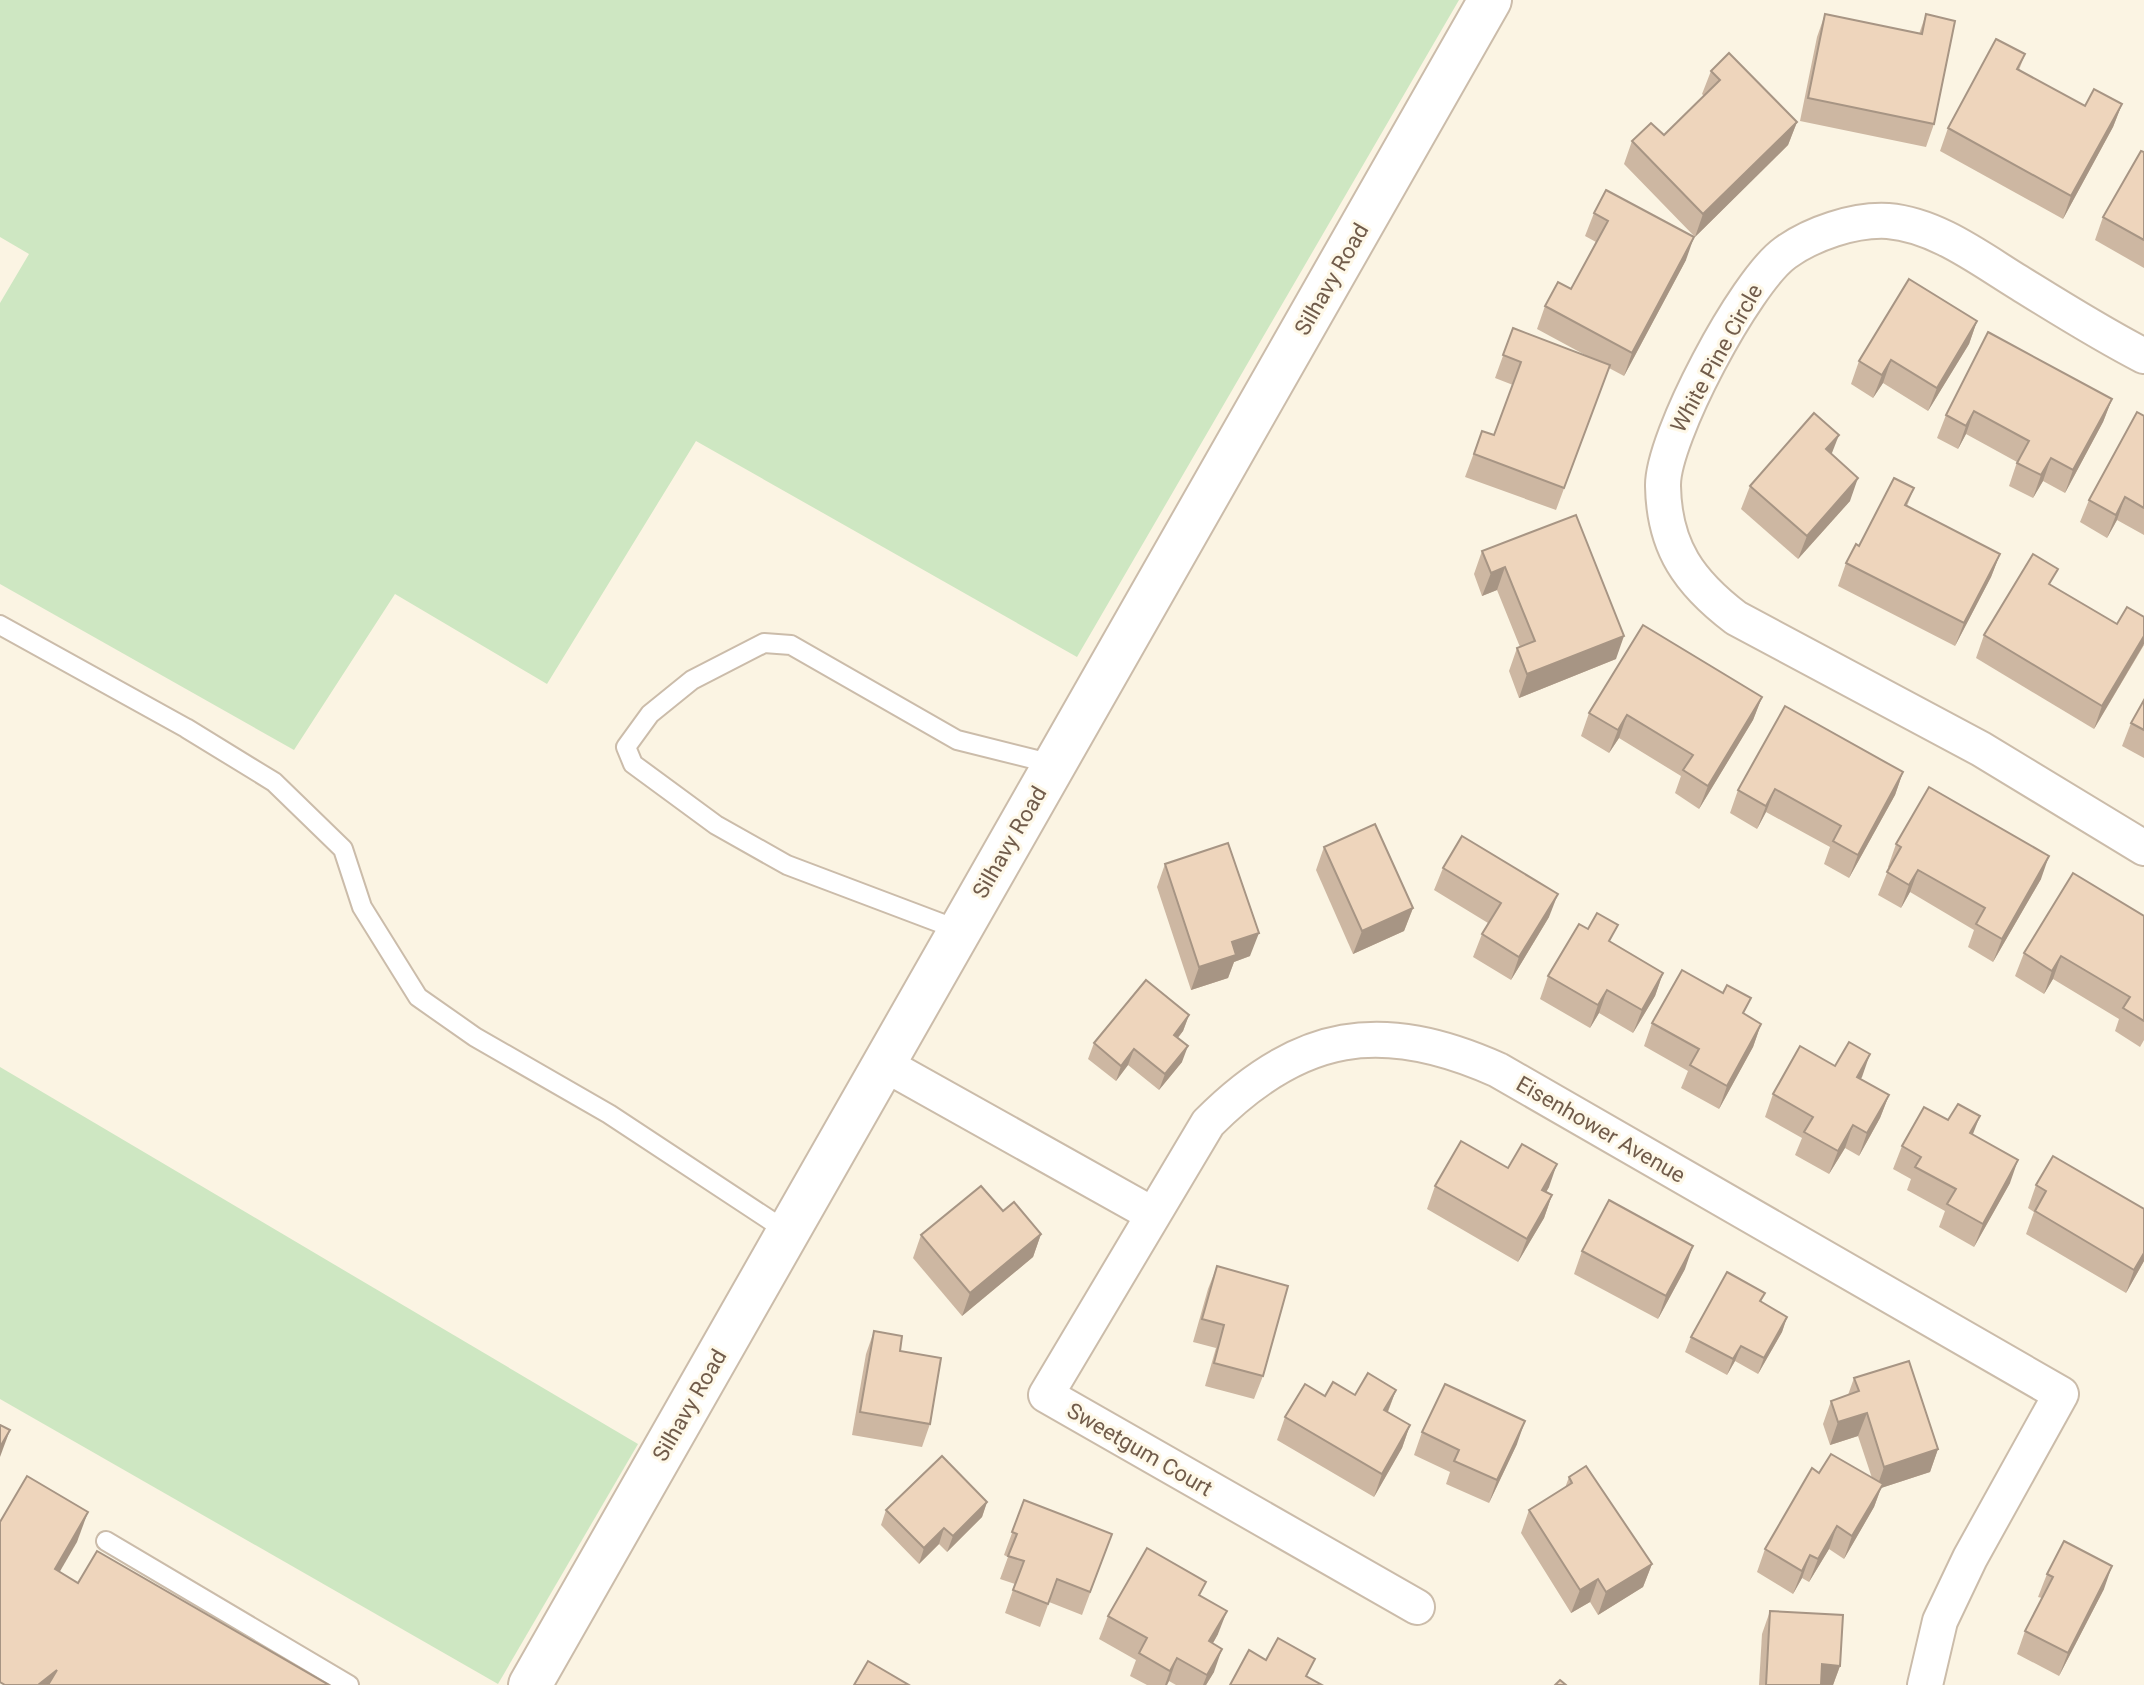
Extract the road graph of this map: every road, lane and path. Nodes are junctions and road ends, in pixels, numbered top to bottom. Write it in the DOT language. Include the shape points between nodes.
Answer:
graph roads {
  1 [pos="1490,0"];
  2 [pos="2144,356"];
  3 [pos="0,625"];
  4 [pos="1053,764"];
  5 [pos="2144,848"];
  6 [pos="959,930"];
  7 [pos="884,1064"];
  8 [pos="1152,1214"];
  9 [pos="788,1232"];
  10 [pos="106,1541"];
  11 [pos="1417,1607"];
  12 [pos="539,1682"];
  13 [pos="349,1685"];
  14 [pos="1925,1685"];
  1 -- 4 [label="street, Silhavy Road"];
  2 -- 5 [label="street, White Pine Circle" via="1933,234 1887,221 1856,224 1821,234 1784,254 1759,280 1684,408 1669,446 1663,485 1668,528 1677,551 1703,593 1736,618 1981,749"];
  3 -- 9 [label="lane" via="274,782 343,849 362,907 418,997"];
  4 -- 6 [label="street, Silhavy Road"];
  4 -- 6 [label="lane" via="957,740 791,645 764,643 692,680 650,714 626,747 633,764 716,825 787,865"];
  6 -- 7 [label="street, Silhavy Road"];
  7 -- 8 [label="street"];
  7 -- 9 [label="street, Silhavy Road"];
  8 -- 11 [label="street, Sweetgum Court" via="1046,1395"];
  8 -- 14 [label="street, Eisenhower Avenue" via="1208,1123 1272,1069 1313,1050 1363,1040 1411,1039 1498,1070 2061,1394 1940,1621"];
  9 -- 12 [label="street, Silhavy Road"];
  10 -- 13 [label="lane"];
}
